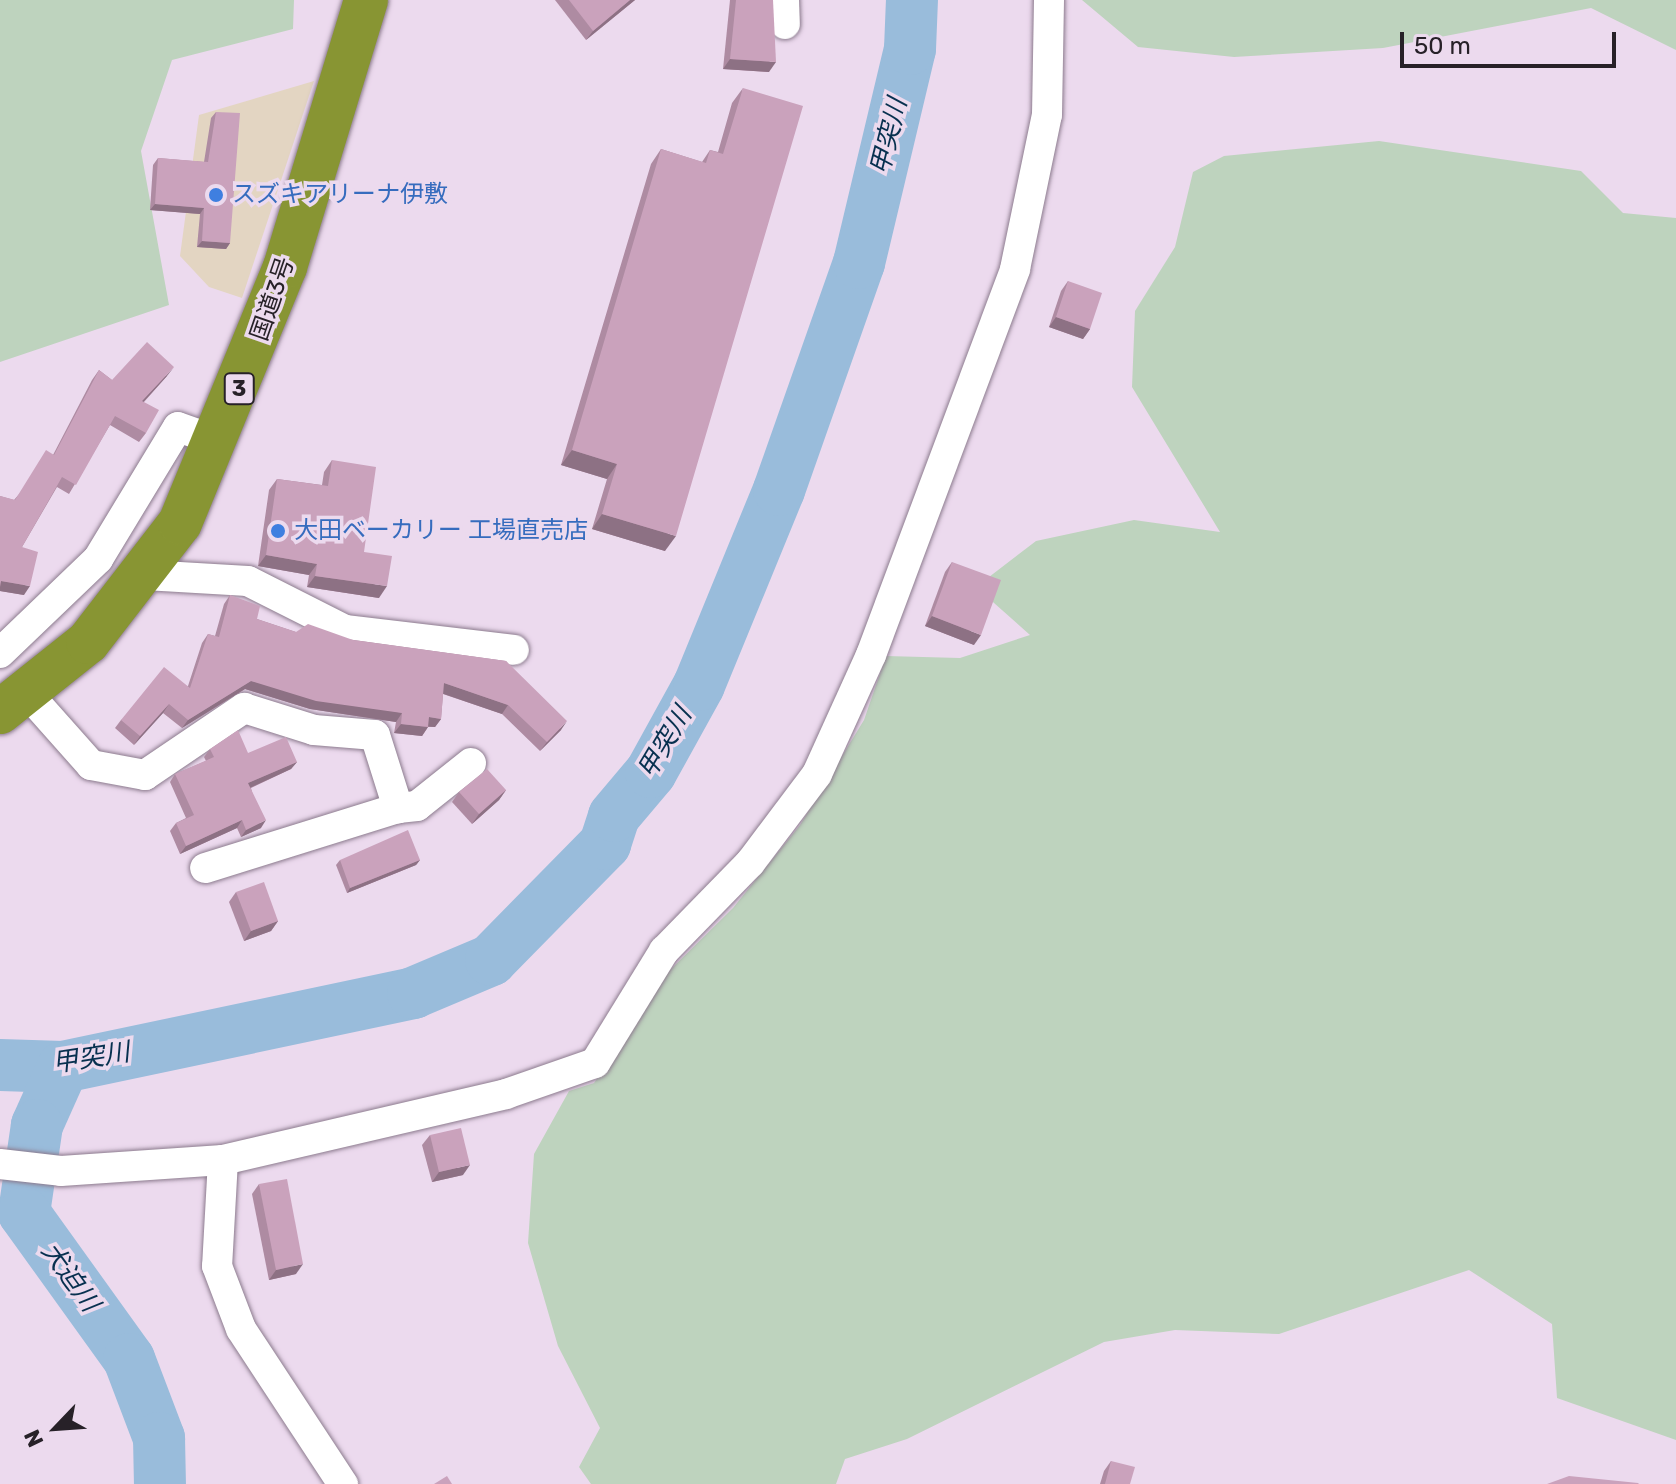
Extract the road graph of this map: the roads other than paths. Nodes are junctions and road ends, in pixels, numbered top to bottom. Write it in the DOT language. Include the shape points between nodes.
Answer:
graph roads {
  1 [pos="366,0"];
  2 [pos="1049,0"];
  3 [pos="217,441"];
  4 [pos="145,575"];
  5 [pos="514,650"];
  6 [pos="0,653"];
  7 [pos="14,703"];
  8 [pos="471,763"];
  9 [pos="398,808"];
  10 [pos="205,868"];
  11 [pos="223,1160"];
  12 [pos="9,1163"];
  13 [pos="343,1484"];
  1 -- 3 [label="highway, 国道3号 / 3" via="285,267"];
  2 -- 11 [label="street" via="1047,115 1015,269 871,655 817,774 750,863 664,951 595,1063 506,1094"];
  3 -- 4 [label="highway, 国道3号 / 3" via="180,523"];
  3 -- 6 [label="street" via="178,427 98,559"];
  4 -- 5 [label="street" via="248,581 345,630"];
  4 -- 7 [label="highway, 国道3号 / 3" via="88,642"];
  7 -- 9 [label="street" via="91,765 145,775 244,708 314,730 375,735"];
  8 -- 9 [label="street" via="417,806"];
  9 -- 10 [label="street"];
  11 -- 12 [label="street" via="61,1171"];
  11 -- 13 [label="street" via="217,1266 241,1329"];
}
